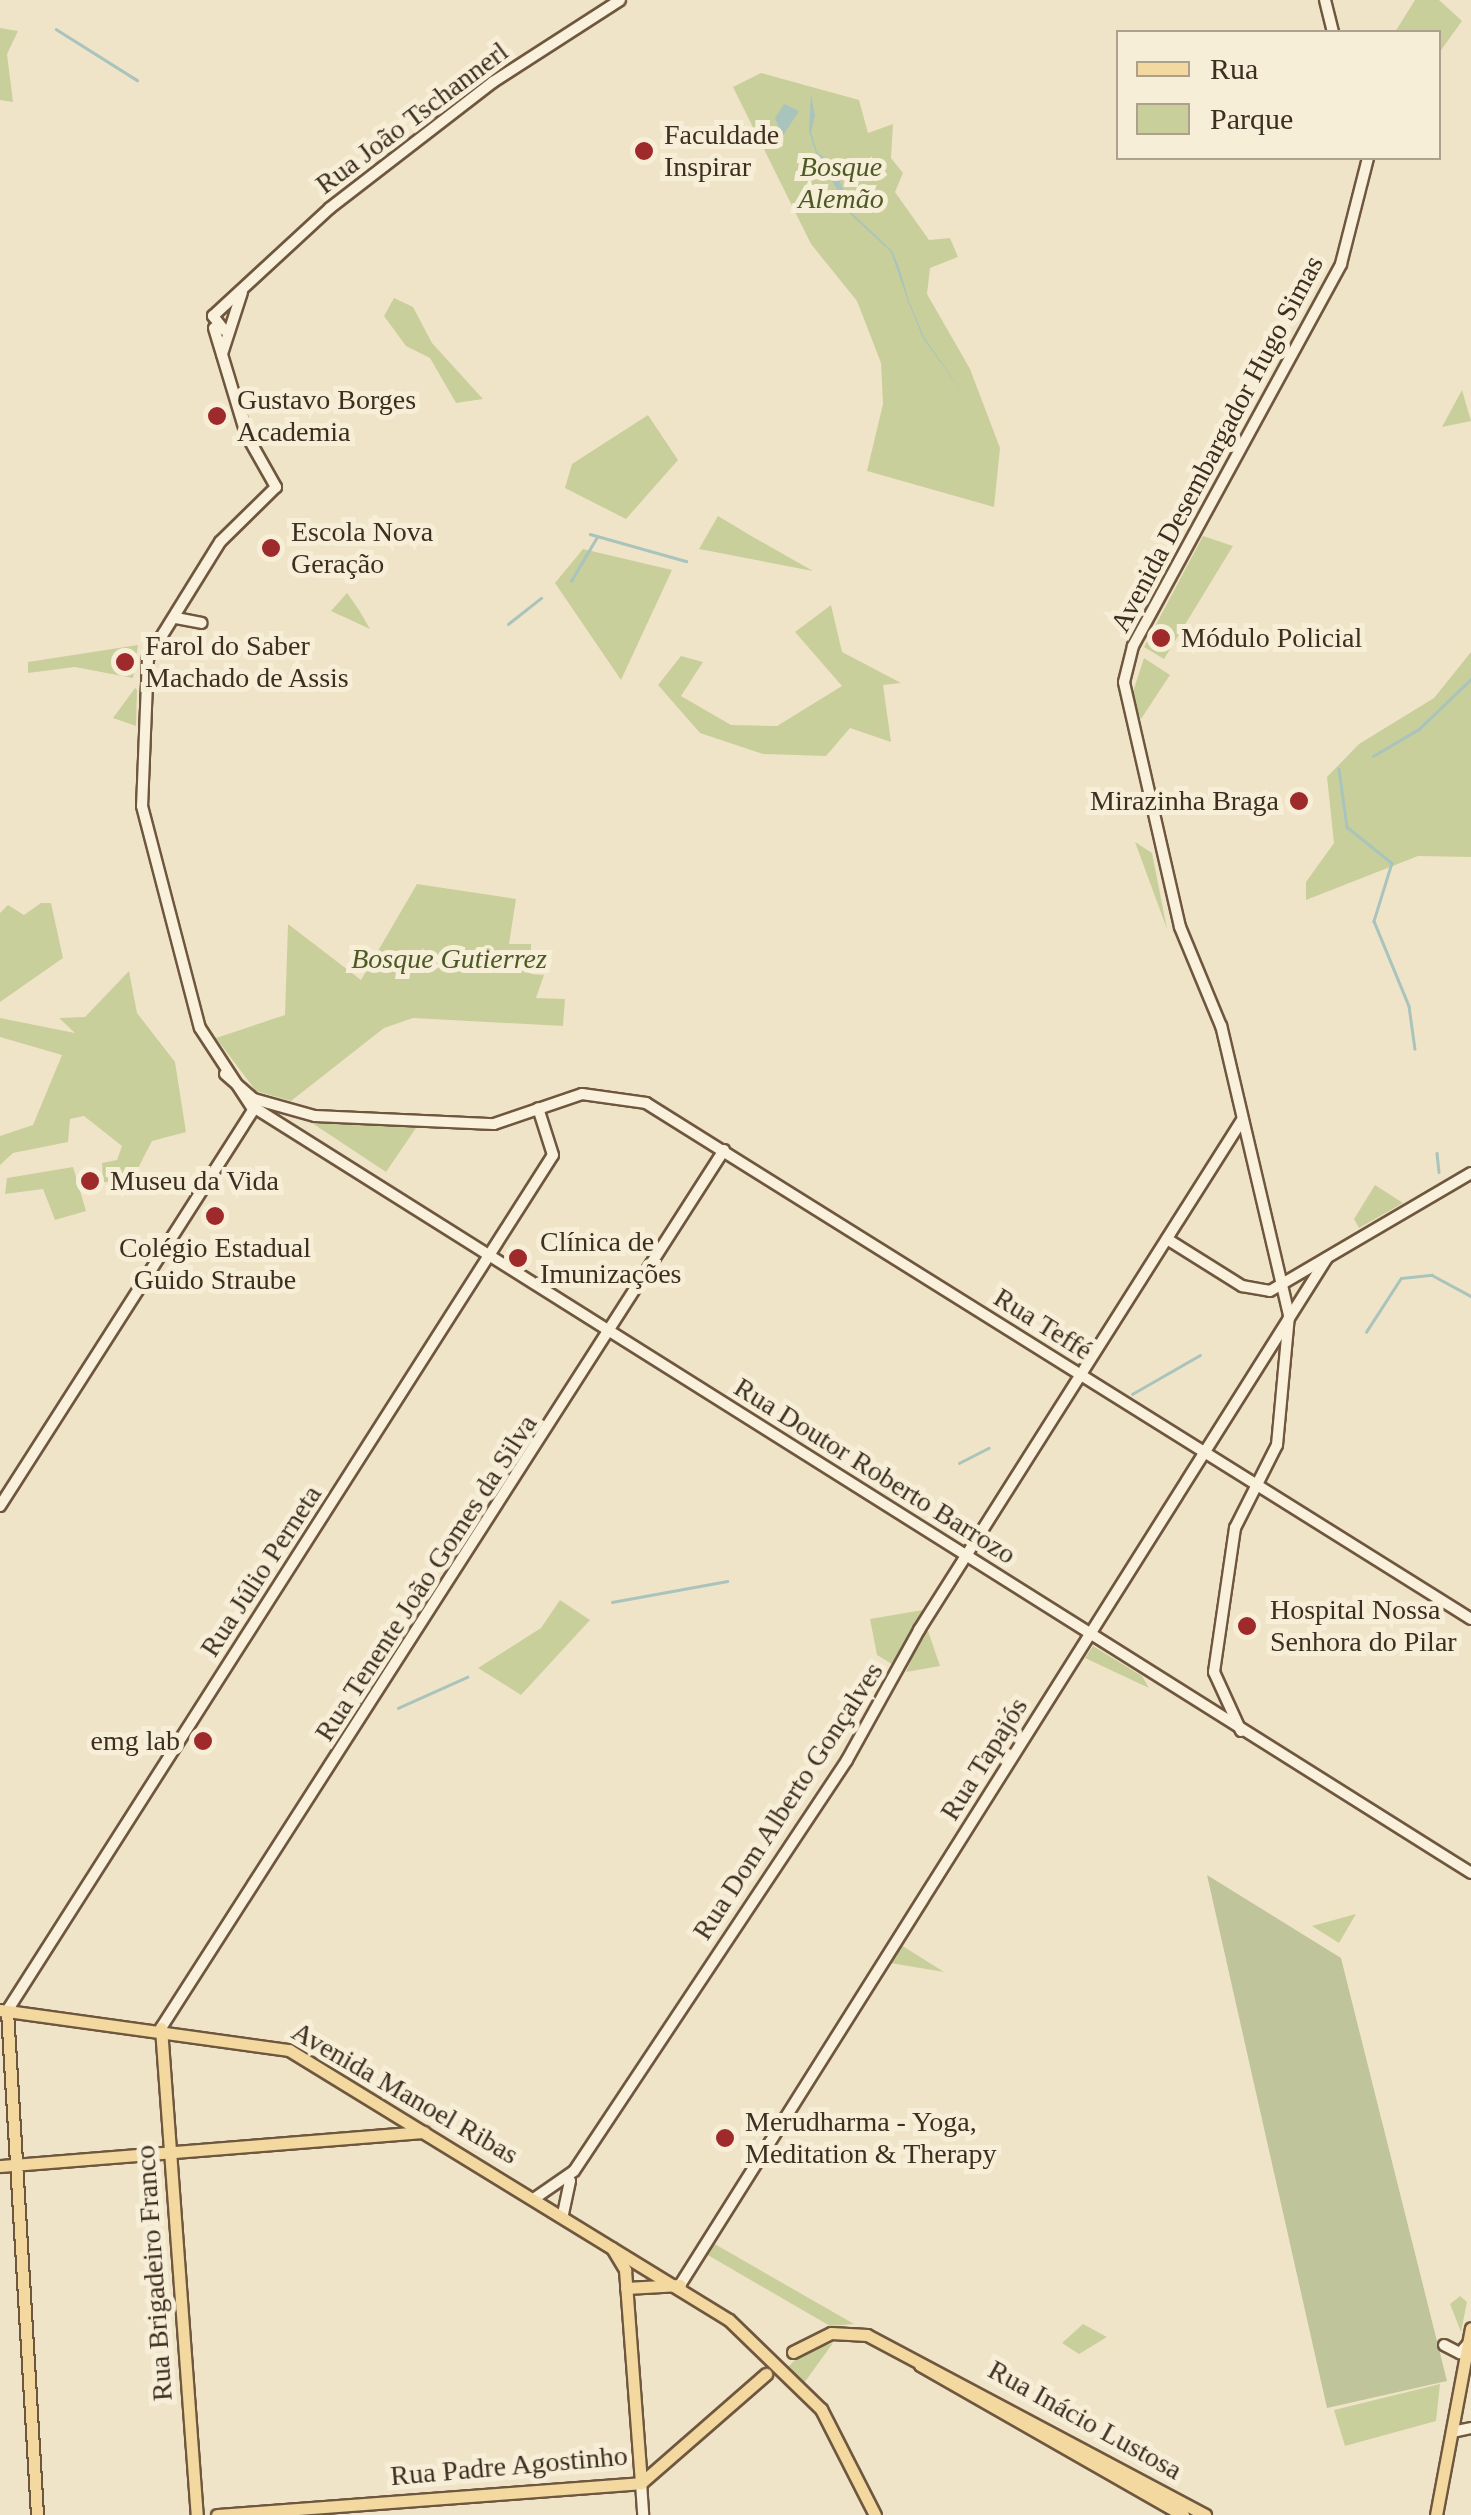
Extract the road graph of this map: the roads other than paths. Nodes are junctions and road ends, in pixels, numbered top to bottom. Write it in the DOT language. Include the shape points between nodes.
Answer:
graph roads {
  1 [pos="620,0"];
  2 [pos="1324,0"];
  3 [pos="1332,30"];
  4 [pos="1367,160"];
  5 [pos="245,288"];
  6 [pos="222,326"];
  7 [pos="176,618"];
  8 [pos="202,623"];
  9 [pos="251,1104"];
  10 [pos="538,1108"];
  11 [pos="1242,1120"];
  12 [pos="1226,1146"];
  13 [pos="1248,1146"];
  14 [pos="724,1150"];
  15 [pos="1471,1173"];
  16 [pos="1167,1239"];
  17 [pos="491,1253"];
  18 [pos="1328,1258"];
  19 [pos="1283,1287"];
  20 [pos="1289,1316"];
  21 [pos="611,1330"];
  22 [pos="1264,1356"];
  23 [pos="1285,1364"];
  24 [pos="1081,1374"];
  25 [pos="1204,1452"];
  26 [pos="1259,1486"];
  27 [pos="0,1506"];
  28 [pos="966,1556"];
  29 [pos="1471,1620"];
  30 [pos="1089,1634"];
  31 [pos="1226,1707"];
  32 [pos="1208,1710"];
  33 [pos="1241,1731"];
  34 [pos="1471,1873"];
  35 [pos="4,2011"];
  36 [pos="161,2028"];
  37 [pos="424,2132"];
  38 [pos="170,2153"];
  39 [pos="6,2166"];
  40 [pos="574,2172"];
  41 [pos="535,2198"];
  42 [pos="563,2214"];
  43 [pos="602,2238"];
  44 [pos="656,2268"];
  45 [pos="624,2270"];
  46 [pos="680,2285"];
  47 [pos="654,2286"];
  48 [pos="626,2288"];
  49 [pos="696,2295"];
  50 [pos="1471,2328"];
  51 [pos="1444,2345"];
  52 [pos="1467,2345"];
  53 [pos="793,2352"];
  54 [pos="766,2374"];
  55 [pos="939,2374"];
  56 [pos="1471,2428"];
  57 [pos="1452,2432"];
  58 [pos="641,2483"];
  59 [pos="37,2515"];
  60 [pos="196,2515"];
  61 [pos="216,2515"];
  62 [pos="643,2515"];
  63 [pos="875,2515"];
  64 [pos="1183,2515"];
  65 [pos="1205,2515"];
  66 [pos="1436,2515"];
  1 -- 5 [label="main road, Rua João Tschannerl" via="476,96"];
  2 -- 3 [label="main road"];
  4 -- 11 [label="main road, Avenida Desembargador Hugo Simas" via="1338,272 1126,672 1126,710 1180,927 1217,1016"];
  5 -- 6 [label="main road, Rua João Tschannerl"];
  5 -- 6 [label="main road, Rua João Tschannerl" via="216,314"];
  6 -- 7 [label="main road" via="222,356 246,434 276,487 227,533"];
  7 -- 8 [label="main road"];
  7 -- 9 [label="main road" via="145,668 144,827 200,1028"];
  9 -- 10 [label="main road" via="302,1114 485,1124"];
  9 -- 17 [label="main road, Rua Doutor Roberto Barrozo"];
  9 -- 27 [label="main road"];
  10 -- 14 [label="main road, Rua Teffé" via="582,1094 646,1103"];
  10 -- 17 [label="main road, Rua Júlio Perneta" via="536,1126 553,1155"];
  11 -- 12 [label="main road, Rua Dom Alberto Gonçalves"];
  11 -- 13 [label="main road, Avenida Desembargador Hugo Simas"];
  12 -- 13 [label="main road"];
  12 -- 16 [label="main road, Rua Dom Alberto Gonçalves"];
  13 -- 19 [label="main road, Avenida Desembargador Hugo Simas"];
  14 -- 21 [label="main road, Rua Tenente João Gomes da Silva"];
  14 -- 24 [label="main road, Rua Teffé"];
  15 -- 18 [label="main road"];
  16 -- 19 [label="main road" via="1242,1286"];
  16 -- 24 [label="main road, Rua Dom Alberto Gonçalves"];
  17 -- 21 [label="main road, Rua Doutor Roberto Barrozo"];
  17 -- 35 [label="main road, Rua Júlio Perneta"];
  18 -- 19 [label="main road"];
  18 -- 20 [label="main road, Rua Tapajós"];
  19 -- 20 [label="main road, Avenida Desembargador Hugo Simas"];
  20 -- 22 [label="main road, Rua Tapajós"];
  20 -- 23 [label="main road, Avenida Desembargador Hugo Simas"];
  21 -- 28 [label="main road, Rua Doutor Roberto Barrozo"];
  21 -- 36 [label="main road, Rua Tenente João Gomes da Silva"];
  22 -- 23 [label="main road"];
  22 -- 25 [label="main road, Rua Tapajós"];
  23 -- 26 [label="main road, Avenida Desembargador Hugo Simas" via="1277,1445"];
  24 -- 25 [label="main road, Rua Teffé"];
  24 -- 28 [label="main road, Rua Dom Alberto Gonçalves"];
  25 -- 26 [label="main road, Rua Teffé"];
  25 -- 30 [label="main road, Rua Tapajós"];
  26 -- 29 [label="main road, Rua Teffé"];
  26 -- 31 [label="main road, Avenida Desembargador Hugo Simas" via="1232,1542 1214,1678"];
  28 -- 30 [label="main road, Rua Doutor Roberto Barrozo"];
  28 -- 40 [label="main road, Rua Dom Alberto Gonçalves" via="873,1720"];
  30 -- 32 [label="main road, Rua Doutor Roberto Barrozo"];
  30 -- 46 [label="main road, Rua Tapajós"];
  31 -- 32 [label="main road"];
  31 -- 33 [label="main road, Avenida Desembargador Hugo Simas"];
  32 -- 33 [label="main road, Rua Doutor Roberto Barrozo"];
  33 -- 34 [label="main road, Rua Doutor Roberto Barrozo"];
  35 -- 36 [label="main road, Avenida Manoel Ribas"];
  35 -- 39 [label="main road"];
  36 -- 37 [label="main road, Avenida Manoel Ribas" via="278,2045"];
  36 -- 38 [label="main road, Rua Brigadeiro Franco"];
  37 -- 38 [label="main road"];
  37 -- 41 [label="main road, Avenida Manoel Ribas"];
  38 -- 39 [label="main road"];
  38 -- 60 [label="main road, Rua Brigadeiro Franco"];
  39 -- 59 [label="main road"];
  40 -- 41 [label="main road, Rua Dom Alberto Gonçalves"];
  40 -- 42 [label="main road, Rua Dom Alberto Gonçalves"];
  41 -- 42 [label="main road, Avenida Manoel Ribas"];
  42 -- 43 [label="main road, Avenida Manoel Ribas"];
  43 -- 44 [label="main road, Avenida Manoel Ribas"];
  43 -- 45 [label="main road"];
  44 -- 45 [label="main road"];
  44 -- 46 [label="main road, Avenida Manoel Ribas"];
  45 -- 48 [label="main road"];
  46 -- 47 [label="main road"];
  46 -- 49 [label="main road, Avenida Manoel Ribas"];
  47 -- 48 [label="main road"];
  47 -- 49 [label="main road, Avenida Manoel Ribas"];
  48 -- 58 [label="main road"];
  49 -- 63 [label="main road, Avenida Manoel Ribas" via="813,2398"];
  50 -- 52 [label="main road"];
  51 -- 52 [label="main road" via="1460,2353"];
  52 -- 57 [label="main road"];
  53 -- 55 [label="main road" via="852,2332"];
  54 -- 58 [label="main road, Rua Padre Agostinho"];
  55 -- 64 [label="main road, Rua Inácio Lustosa"];
  55 -- 65 [label="main road, Rua Inácio Lustosa"];
  56 -- 57 [label="main road"];
  57 -- 66 [label="main road"];
  58 -- 61 [label="main road, Rua Padre Agostinho"];
  58 -- 62 [label="main road"];
}
